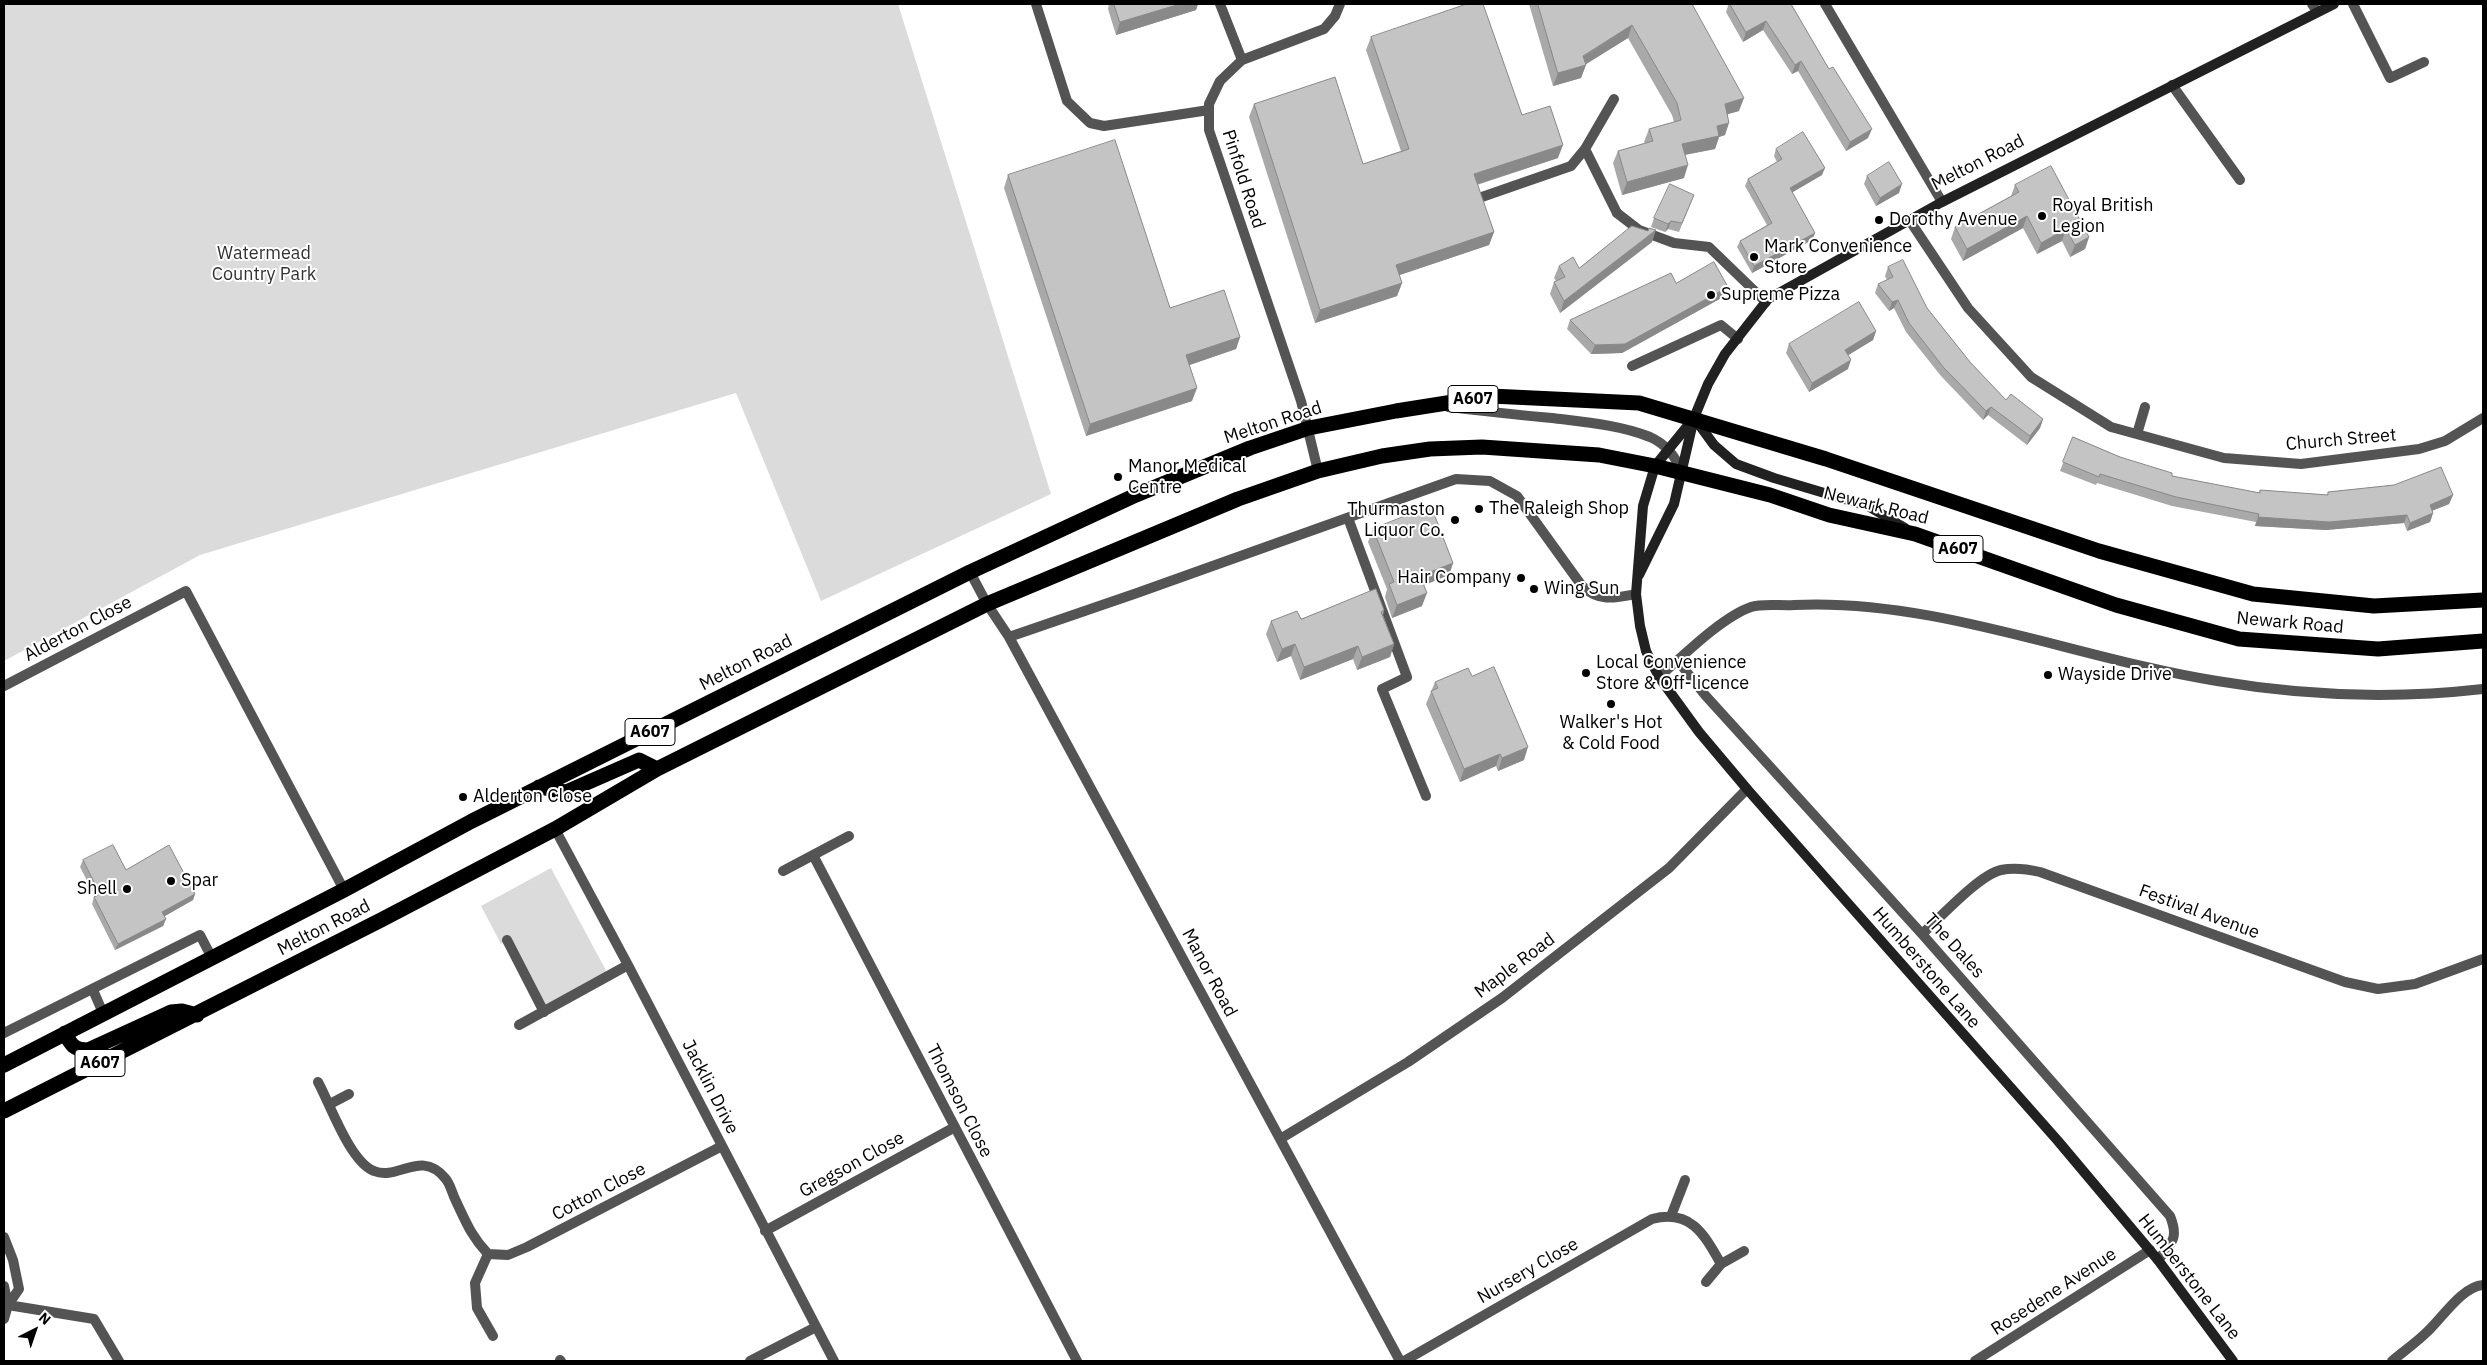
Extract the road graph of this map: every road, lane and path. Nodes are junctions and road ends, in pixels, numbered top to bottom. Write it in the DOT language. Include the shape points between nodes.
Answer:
graph roads {
  1 [pos="1036,4"];
  2 [pos="1220,4"];
  3 [pos="1340,4"];
  4 [pos="1825,4"];
  5 [pos="2334,4"];
  6 [pos="2353,4"];
  7 [pos="2314,8"];
  8 [pos="1242,60"];
  9 [pos="2424,62"];
  10 [pos="2172,85"];
  11 [pos="1614,99"];
  12 [pos="1209,110"];
  13 [pos="1585,149"];
  14 [pos="2240,180"];
  15 [pos="1478,198"];
  16 [pos="1942,202"];
  17 [pos="1910,221"];
  18 [pos="1766,302"];
  19 [pos="1738,339"];
  20 [pos="1632,366"];
  21 [pos="1639,403"];
  22 [pos="1433,405"];
  23 [pos="2145,407"];
  24 [pos="1694,418"];
  25 [pos="2483,418"];
  26 [pos="1309,428"];
  27 [pos="2137,434"];
  28 [pos="1430,449"];
  29 [pos="1668,450"];
  30 [pos="1655,466"];
  31 [pos="1318,471"];
  32 [pos="1682,473"];
  33 [pos="1348,518"];
  34 [pos="1915,534"];
  35 [pos="970,572"];
  36 [pos="1637,578"];
  37 [pos="1636,594"];
  38 [pos="2483,600"];
  39 [pos="987,604"];
  40 [pos="1009,637"];
  41 [pos="2483,641"];
  42 [pos="1678,661"];
  43 [pos="1659,677"];
  44 [pos="4,686"];
  45 [pos="2483,690"];
  46 [pos="657,769"];
  47 [pos="538,787"];
  48 [pos="1747,789"];
  49 [pos="1426,796"];
  50 [pos="555,829"];
  51 [pos="849,836"];
  52 [pos="813,854"];
  53 [pos="783,871"];
  54 [pos="344,890"];
  55 [pos="1922,934"];
  56 [pos="507,940"];
  57 [pos="212,958"];
  58 [pos="2483,959"];
  59 [pos="628,965"];
  60 [pos="93,990"];
  61 [pos="544,1012"];
  62 [pos="103,1013"];
  63 [pos="197,1015"];
  64 [pos="518,1025"];
  65 [pos="4,1033"];
  66 [pos="65,1033"];
  67 [pos="4,1064"];
  68 [pos="318,1082"];
  69 [pos="349,1094"];
  70 [pos="330,1104"];
  71 [pos="4,1111"];
  72 [pos="955,1127"];
  73 [pos="1280,1139"];
  74 [pos="722,1146"];
  75 [pos="1685,1180"];
  76 [pos="1672,1216"];
  77 [pos="765,1231"];
  78 [pos="4,1237"];
  79 [pos="2150,1250"];
  80 [pos="1744,1251"];
  81 [pos="488,1254"];
  82 [pos="2158,1260"];
  83 [pos="1720,1264"];
  84 [pos="1706,1282"];
  85 [pos="2483,1285"];
  86 [pos="4,1286"];
  87 [pos="6,1303"];
  88 [pos="4,1319"];
  89 [pos="816,1327"];
  90 [pos="493,1336"];
  91 [pos="119,1361"];
  92 [pos="750,1361"];
  93 [pos="834,1361"];
  94 [pos="1077,1361"];
  95 [pos="1400,1361"];
  96 [pos="1404,1361"];
  97 [pos="1975,1361"];
  98 [pos="2233,1361"];
  99 [pos="2392,1361"];
  1 -- 12 [label="street" via="1067,101 1090,123 1104,126"];
  2 -- 8 [label="street"];
  3 -- 8 [label="street, Pinfold Road" via="1324,29"];
  4 -- 16 [label="street"];
  5 -- 7 [label="street, Melton Road"];
  6 -- 9 [label="street" via="2390,78"];
  7 -- 10 [label="street, Melton Road"];
  8 -- 12 [label="street, Pinfold Road" via="1220,82"];
  10 -- 14 [label="street"];
  10 -- 16 [label="street, Melton Road"];
  11 -- 13 [label="street"];
  12 -- 26 [label="street, Pinfold Road" via="1209,130"];
  13 -- 15 [label="street" via="1570,166"];
  13 -- 18 [label="street" via="1617,213 1640,230 1674,243 1709,247"];
  16 -- 17 [label="street, Melton Road"];
  17 -- 18 [label="street, Melton Road" via="1805,277"];
  17 -- 27 [label="street, Church Street" via="1968,308 2031,377 2111,427"];
  18 -- 19 [label="street, Melton Road"];
  19 -- 20 [label="street" via="1721,325"];
  19 -- 24 [label="street, Melton Road" via="1708,384"];
  21 -- 22 [label="highway, Melton Road / A607" via="1491,396"];
  21 -- 24 [label="highway, Newark Road / A607"];
  22 -- 26 [label="highway, Melton Road / A607"];
  22 -- 29 [label="street" via="1584,422 1650,438"];
  23 -- 27 [label="street"];
  24 -- 29 [label="street"];
  24 -- 32 [label="street, Humberstone Lane"];
  24 -- 34 [label="street, A607" via="1714,444 1736,464 1868,506"];
  24 -- 38 [label="highway, Newark Road / A607" via="2099,551 2253,594 2374,606"];
  25 -- 27 [label="street, Church Street" via="2445,440 2419,449 2301,464 2224,458"];
  26 -- 31 [label="street, Pinfold Road"];
  26 -- 35 [label="highway, Melton Road / A607" via="1177,477"];
  28 -- 30 [label="highway, Newark Road / A607" via="1538,449 1599,455"];
  28 -- 31 [label="highway, Melton Road / A607"];
  29 -- 30 [label="street"];
  29 -- 32 [label="street"];
  30 -- 32 [label="highway, Newark Road / A607"];
  30 -- 36 [label="street, Humberstone Lane" via="1640,517"];
  31 -- 39 [label="highway, Melton Road / A607" via="1238,498"];
  32 -- 34 [label="highway, Newark Road / A607" via="1770,495 1829,515"];
  32 -- 36 [label="street, Humberstone Lane" via="1674,504"];
  33 -- 37 [label="street" via="1456,479 1490,482 1517,496 1590,594 1608,598"];
  33 -- 40 [label="street"];
  33 -- 49 [label="street" via="1407,677 1382,689"];
  34 -- 41 [label="highway, Newark Road / A607" via="2116,605 2239,639 2378,649"];
  35 -- 39 [label="street"];
  35 -- 47 [label="highway, Melton Road / A607"];
  36 -- 37 [label="street, Humberstone Lane"];
  37 -- 43 [label="street, Humberstone Lane" via="1646,652"];
  39 -- 40 [label="street, Manor Road"];
  39 -- 46 [label="highway, Melton Road / A607"];
  40 -- 73 [label="street, Manor Road"];
  42 -- 43 [label="street"];
  42 -- 45 [label="street" via="1721,624 1752,606 1820,604 1911,612 2217,681 2339,696"];
  42 -- 55 [label="street, The Dales" via="1705,696"];
  43 -- 48 [label="street, Humberstone Lane" via="1699,732"];
  44 -- 54 [label="street, Alderton Close" via="186,591"];
  46 -- 47 [label="highway" via="639,760 566,792"];
  46 -- 50 [label="highway, Melton Road / A607"];
  47 -- 54 [label="highway, Melton Road / A607"];
  48 -- 73 [label="street, Maple Road" via="1668,868 1502,998 1408,1062"];
  48 -- 79 [label="street, Humberstone Lane"];
  50 -- 59 [label="street, Jacklin Drive"];
  50 -- 63 [label="highway, Melton Road / A607"];
  51 -- 52 [label="street"];
  52 -- 53 [label="street"];
  52 -- 72 [label="street, Thomson Close"];
  54 -- 57 [label="highway, Melton Road / A607"];
  55 -- 58 [label="street, Festival Avenue" via="1983,879 2000,870 2020,868 2040,872 2345,982 2378,989 2414,984"];
  55 -- 82 [label="street, The Dales" via="2170,1216 2176,1228 2174,1239"];
  56 -- 61 [label="street"];
  57 -- 60 [label="street" via="200,935"];
  57 -- 62 [label="highway, Melton Road / A607"];
  59 -- 61 [label="street"];
  59 -- 74 [label="street, Jacklin Drive"];
  60 -- 62 [label="street"];
  60 -- 65 [label="street"];
  61 -- 64 [label="street"];
  62 -- 66 [label="highway, Melton Road / A607"];
  63 -- 66 [label="highway" via="176,1010 88,1050 71,1046"];
  63 -- 71 [label="highway, Melton Road / A607"];
  66 -- 67 [label="highway, Melton Road / A607"];
  68 -- 70 [label="street"];
  69 -- 70 [label="street"];
  70 -- 81 [label="street" via="353,1151 374,1172 390,1173 418,1164 432,1168 446,1178 473,1238"];
  72 -- 77 [label="street, Gregson Close"];
  72 -- 94 [label="street, Thomson Close"];
  73 -- 95 [label="street, Manor Road"];
  74 -- 77 [label="street, Jacklin Drive"];
  74 -- 81 [label="street, Cotton Close" via="527,1247 508,1255"];
  75 -- 76 [label="street"];
  76 -- 83 [label="street" via="1685,1219 1696,1227"];
  76 -- 96 [label="street, Nursery Close" via="1652,1219"];
  77 -- 89 [label="street, Jacklin Drive"];
  78 -- 87 [label="street" via="20,1289"];
  79 -- 82 [label="street, Humberstone Lane"];
  79 -- 97 [label="street, Rosedene Avenue"];
  80 -- 83 [label="street"];
  81 -- 90 [label="street" via="475,1283 477,1308"];
  82 -- 98 [label="street, Humberstone Lane"];
  83 -- 84 [label="street"];
  85 -- 99 [label="street" via="2477,1285 2456,1301 2428,1331"];
  86 -- 87 [label="street"];
  87 -- 88 [label="street"];
  87 -- 91 [label="street" via="94,1319"];
  89 -- 92 [label="street"];
  89 -- 93 [label="street, Jacklin Drive"];
}
